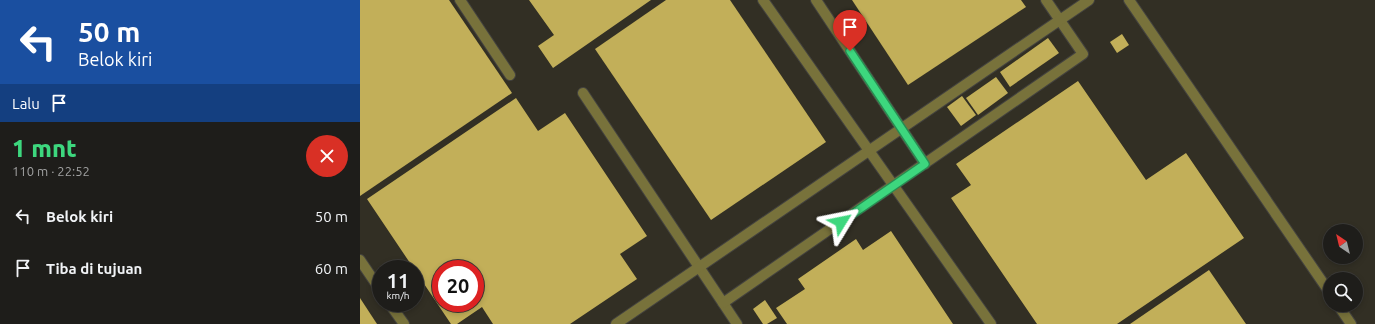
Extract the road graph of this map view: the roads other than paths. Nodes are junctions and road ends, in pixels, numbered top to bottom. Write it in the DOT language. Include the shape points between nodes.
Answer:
graph roads {
  1 [pos="460,0"];
  2 [pos="763,0"];
  3 [pos="816,0"];
  4 [pos="1046,0"];
  5 [pos="1089,0"];
  6 [pos="1129,0"];
  7 [pos="1060,20"];
  8 [pos="510,74"];
  9 [pos="583,93"];
  10 [pos="901,128"];
  11 [pos="869,150"];
  12 [pos="925,164"];
  13 [pos="894,186"];
  14 [pos="360,260"];
  15 [pos="699,267"];
  16 [pos="372,278"];
  17 [pos="1323,283"];
  18 [pos="723,304"];
  19 [pos="395,312"];
  20 [pos="1343,312"];
  21 [pos="404,324"];
  22 [pos="616,324"];
  23 [pos="737,324"];
  24 [pos="991,324"];
  25 [pos="1351,324"];
  1 -- 8 [label="lane"];
  2 -- 11 [label="lane"];
  3 -- 10 [label="lane"];
  4 -- 7 [label="lane"];
  5 -- 7 [label="lane"];
  6 -- 17 [label="lane"];
  7 -- 10 [label="lane"];
  7 -- 12 [label="lane" via="1083,54"];
  9 -- 15 [label="lane"];
  10 -- 11 [label="lane"];
  10 -- 12 [label="lane"];
  11 -- 13 [label="lane"];
  11 -- 15 [label="lane"];
  12 -- 13 [label="lane"];
  13 -- 18 [label="lane"];
  13 -- 24 [label="lane"];
  14 -- 16 [label="lane"];
  15 -- 18 [label="lane"];
  15 -- 22 [label="lane"];
  18 -- 23 [label="lane"];
  19 -- 21 [label="lane"];
  20 -- 25 [label="lane"];
}
